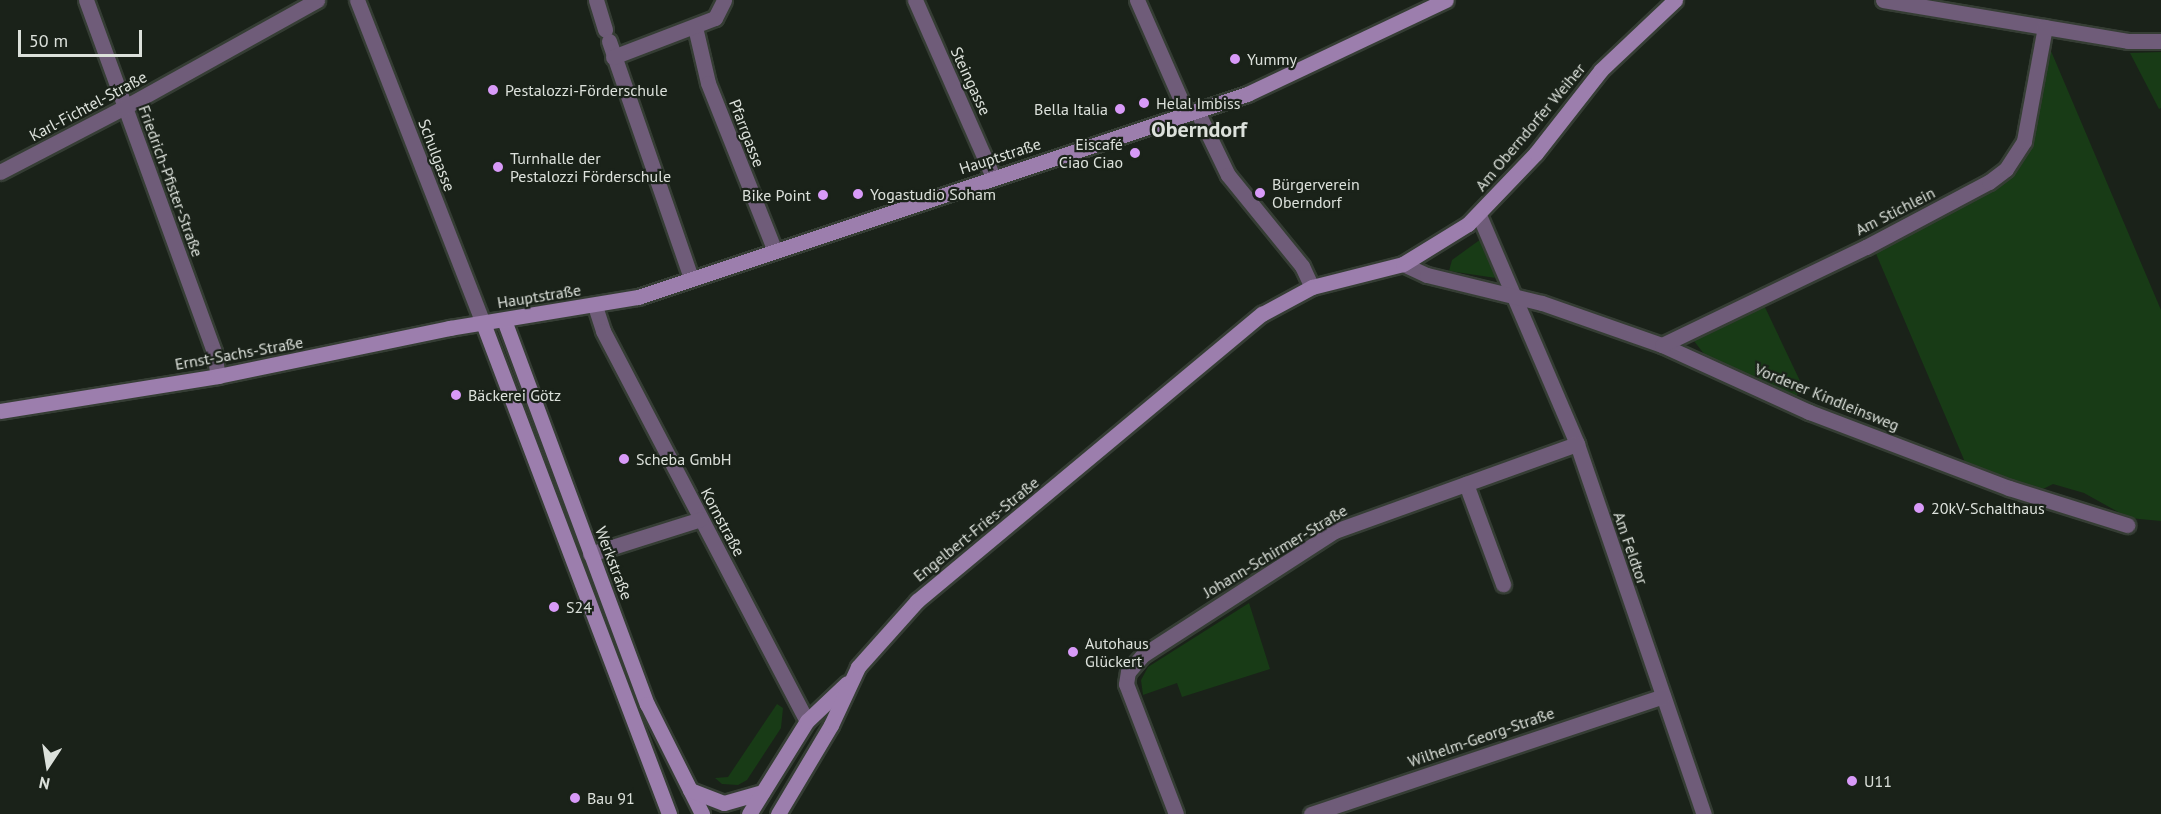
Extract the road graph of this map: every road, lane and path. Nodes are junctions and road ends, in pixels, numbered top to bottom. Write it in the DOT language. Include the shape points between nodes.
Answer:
graph roads {
  1 [pos="86,0"];
  2 [pos="317,0"];
  3 [pos="357,0"];
  4 [pos="596,0"];
  5 [pos="724,0"];
  6 [pos="915,0"];
  7 [pos="1137,0"];
  8 [pos="1675,0"];
  9 [pos="1883,0"];
  10 [pos="1444,1"];
  11 [pos="695,27"];
  12 [pos="2045,27"];
  13 [pos="2161,41"];
  14 [pos="609,43"];
  15 [pos="125,107"];
  16 [pos="1192,112"];
  17 [pos="0,172"];
  18 [pos="993,177"];
  19 [pos="1479,215"];
  20 [pos="774,249"];
  21 [pos="1403,264"];
  22 [pos="691,278"];
  23 [pos="1312,287"];
  24 [pos="1517,296"];
  25 [pos="595,306"];
  26 [pos="504,320"];
  27 [pos="483,323"];
  28 [pos="1662,345"];
  29 [pos="218,376"];
  30 [pos="0,411"];
  31 [pos="1577,444"];
  32 [pos="1466,484"];
  33 [pos="701,519"];
  34 [pos="2127,525"];
  35 [pos="590,554"];
  36 [pos="1503,584"];
  37 [pos="849,681"];
  38 [pos="1663,696"];
  39 [pos="807,721"];
  40 [pos="690,790"];
  41 [pos="762,792"];
  42 [pos="669,814"];
  43 [pos="702,814"];
  44 [pos="749,814"];
  45 [pos="778,814"];
  46 [pos="1176,814"];
  47 [pos="1311,814"];
  48 [pos="1704,814"];
  1 -- 15 [label="street, Friedrich-Pfister-Straße"];
  2 -- 15 [label="street, Karl-Fichtel-Straße"];
  3 -- 27 [label="street, Schulgasse"];
  4 -- 14 [label="street"];
  5 -- 11 [label="street" via="715,18"];
  6 -- 18 [label="street, Steingasse"];
  7 -- 16 [label="street"];
  8 -- 19 [label="main road, Am Oberndorfer Weiher" via="1601,70 1536,153"];
  9 -- 12 [label="street"];
  10 -- 16 [label="main road, Hauptstraße" via="1304,70"];
  11 -- 14 [label="street"];
  11 -- 20 [label="street, Pfarrgasse" via="708,83"];
  12 -- 13 [label="street" via="2128,41"];
  12 -- 28 [label="street, Am Stichlein" via="2024,141 2006,169 1965,196 1848,256"];
  14 -- 22 [label="street"];
  15 -- 17 [label="street, Karl-Fichtel-Straße"];
  15 -- 29 [label="street, Friedrich-Pfister-Straße" via="214,352"];
  16 -- 18 [label="main road, Hauptstraße"];
  16 -- 23 [label="street" via="1228,175 1302,266"];
  18 -- 20 [label="main road, Hauptstraße"];
  19 -- 21 [label="main road, Am Oberndorfer Weiher" via="1426,254"];
  19 -- 24 [label="street, Am Feldtor"];
  20 -- 22 [label="main road, Hauptstraße"];
  21 -- 23 [label="main road"];
  21 -- 24 [label="street" via="1428,275"];
  22 -- 25 [label="main road, Hauptstraße" via="638,297"];
  23 -- 37 [label="main road, Engelbert-Fries-Straße" via="1248,324 917,602 871,649"];
  24 -- 28 [label="street, Vorderer Kindleinsweg"];
  24 -- 31 [label="street, Am Feldtor"];
  25 -- 26 [label="main road, Hauptstraße"];
  25 -- 33 [label="street, Kornstraße" via="603,331"];
  26 -- 27 [label="main road, Hauptstraße"];
  26 -- 35 [label="main road, Werkstraße"];
  27 -- 29 [label="main road, Ernst-Sachs-Straße"];
  27 -- 42 [label="main road"];
  28 -- 34 [label="street, Vorderer Kindleinsweg" via="1809,412 2009,488"];
  29 -- 30 [label="main road, Ernst-Sachs-Straße"];
  31 -- 32 [label="street, Johann-Schirmer-Straße"];
  31 -- 38 [label="street, Am Feldtor"];
  32 -- 36 [label="street"];
  32 -- 46 [label="street, Johann-Schirmer-Straße" via="1335,531 1152,648 1134,664 1126,684"];
  33 -- 35 [label="street"];
  33 -- 39 [label="street, Kornstraße"];
  35 -- 40 [label="main road, Werkstraße" via="647,704"];
  37 -- 39 [label="main road, Engelbert-Fries-Straße"];
  37 -- 45 [label="main road, Engelbert-Fries-Straße" via="831,725"];
  38 -- 47 [label="street, Wilhelm-Georg-Straße"];
  38 -- 48 [label="street, Am Feldtor"];
  39 -- 41 [label="main road, Engelbert-Fries-Straße"];
  40 -- 41 [label="main road" via="724,803"];
  40 -- 43 [label="main road, Werkstraße"];
  41 -- 44 [label="main road, Engelbert-Fries-Straße"];
}
